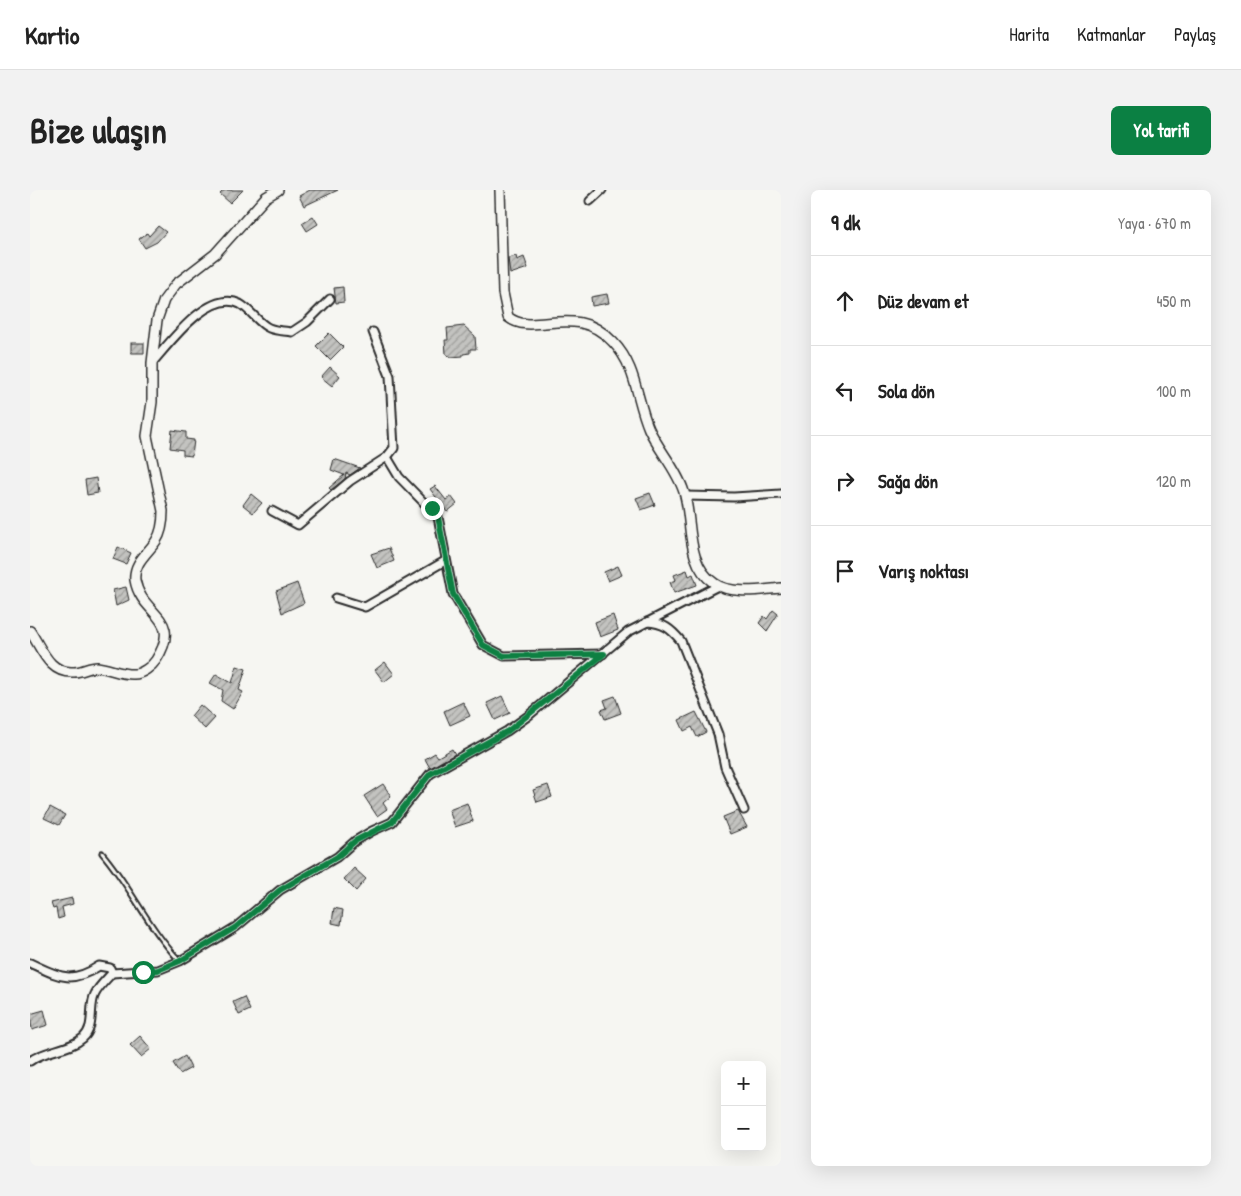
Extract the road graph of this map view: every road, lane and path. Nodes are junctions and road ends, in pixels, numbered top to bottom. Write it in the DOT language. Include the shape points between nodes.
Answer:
graph roads {
  1 [pos="278,190"];
  2 [pos="500,190"];
  3 [pos="602,190"];
  4 [pos="590,201"];
  5 [pos="330,300"];
  6 [pos="374,332"];
  7 [pos="152,363"];
  8 [pos="387,457"];
  9 [pos="781,494"];
  10 [pos="685,496"];
  11 [pos="272,512"];
  12 [pos="445,562"];
  13 [pos="718,586"];
  14 [pos="781,588"];
  15 [pos="336,598"];
  16 [pos="646,622"];
  17 [pos="30,631"];
  18 [pos="604,654"];
  19 [pos="744,810"];
  20 [pos="102,854"];
  21 [pos="180,961"];
  22 [pos="30,964"];
  23 [pos="112,973"];
  24 [pos="30,1061"];
  1 -- 7 [label="street" via="266,197 215,254 176,284 164,300 157,320"];
  2 -- 10 [label="street" via="503,293 508,317 518,324 587,323 612,341 624,354 649,429"];
  3 -- 4 [label="street"];
  5 -- 7 [label="street" via="292,332 268,328 238,303 220,302 193,316"];
  6 -- 8 [label="street" via="390,376 394,448"];
  7 -- 17 [label="street" via="152,402 147,436 163,512 157,540 136,568 135,580 140,594 163,623 167,635 164,648 153,664 134,674 95,667 76,672 62,671 53,667"];
  8 -- 11 [label="street" via="350,481 298,525"];
  8 -- 12 [label="street" via="399,478 438,517"];
  9 -- 10 [label="street"];
  10 -- 13 [label="street" via="696,559"];
  12 -- 15 [label="street" via="366,607"];
  12 -- 18 [label="street" via="453,594 483,645 504,656"];
  13 -- 14 [label="street" via="748,591"];
  13 -- 16 [label="street"];
  16 -- 18 [label="street" via="628,632"];
  16 -- 19 [label="street" via="663,624 681,641"];
  18 -- 21 [label="street" via="508,731 430,774 392,822 355,841 337,857 280,890 236,927"];
  20 -- 21 [label="lane"];
  21 -- 23 [label="street" via="158,970"];
  22 -- 23 [label="street" via="63,978 86,974 99,966 110,968"];
  23 -- 24 [label="street" via="94,995 91,1023 84,1037 71,1046 38,1055"];
}
